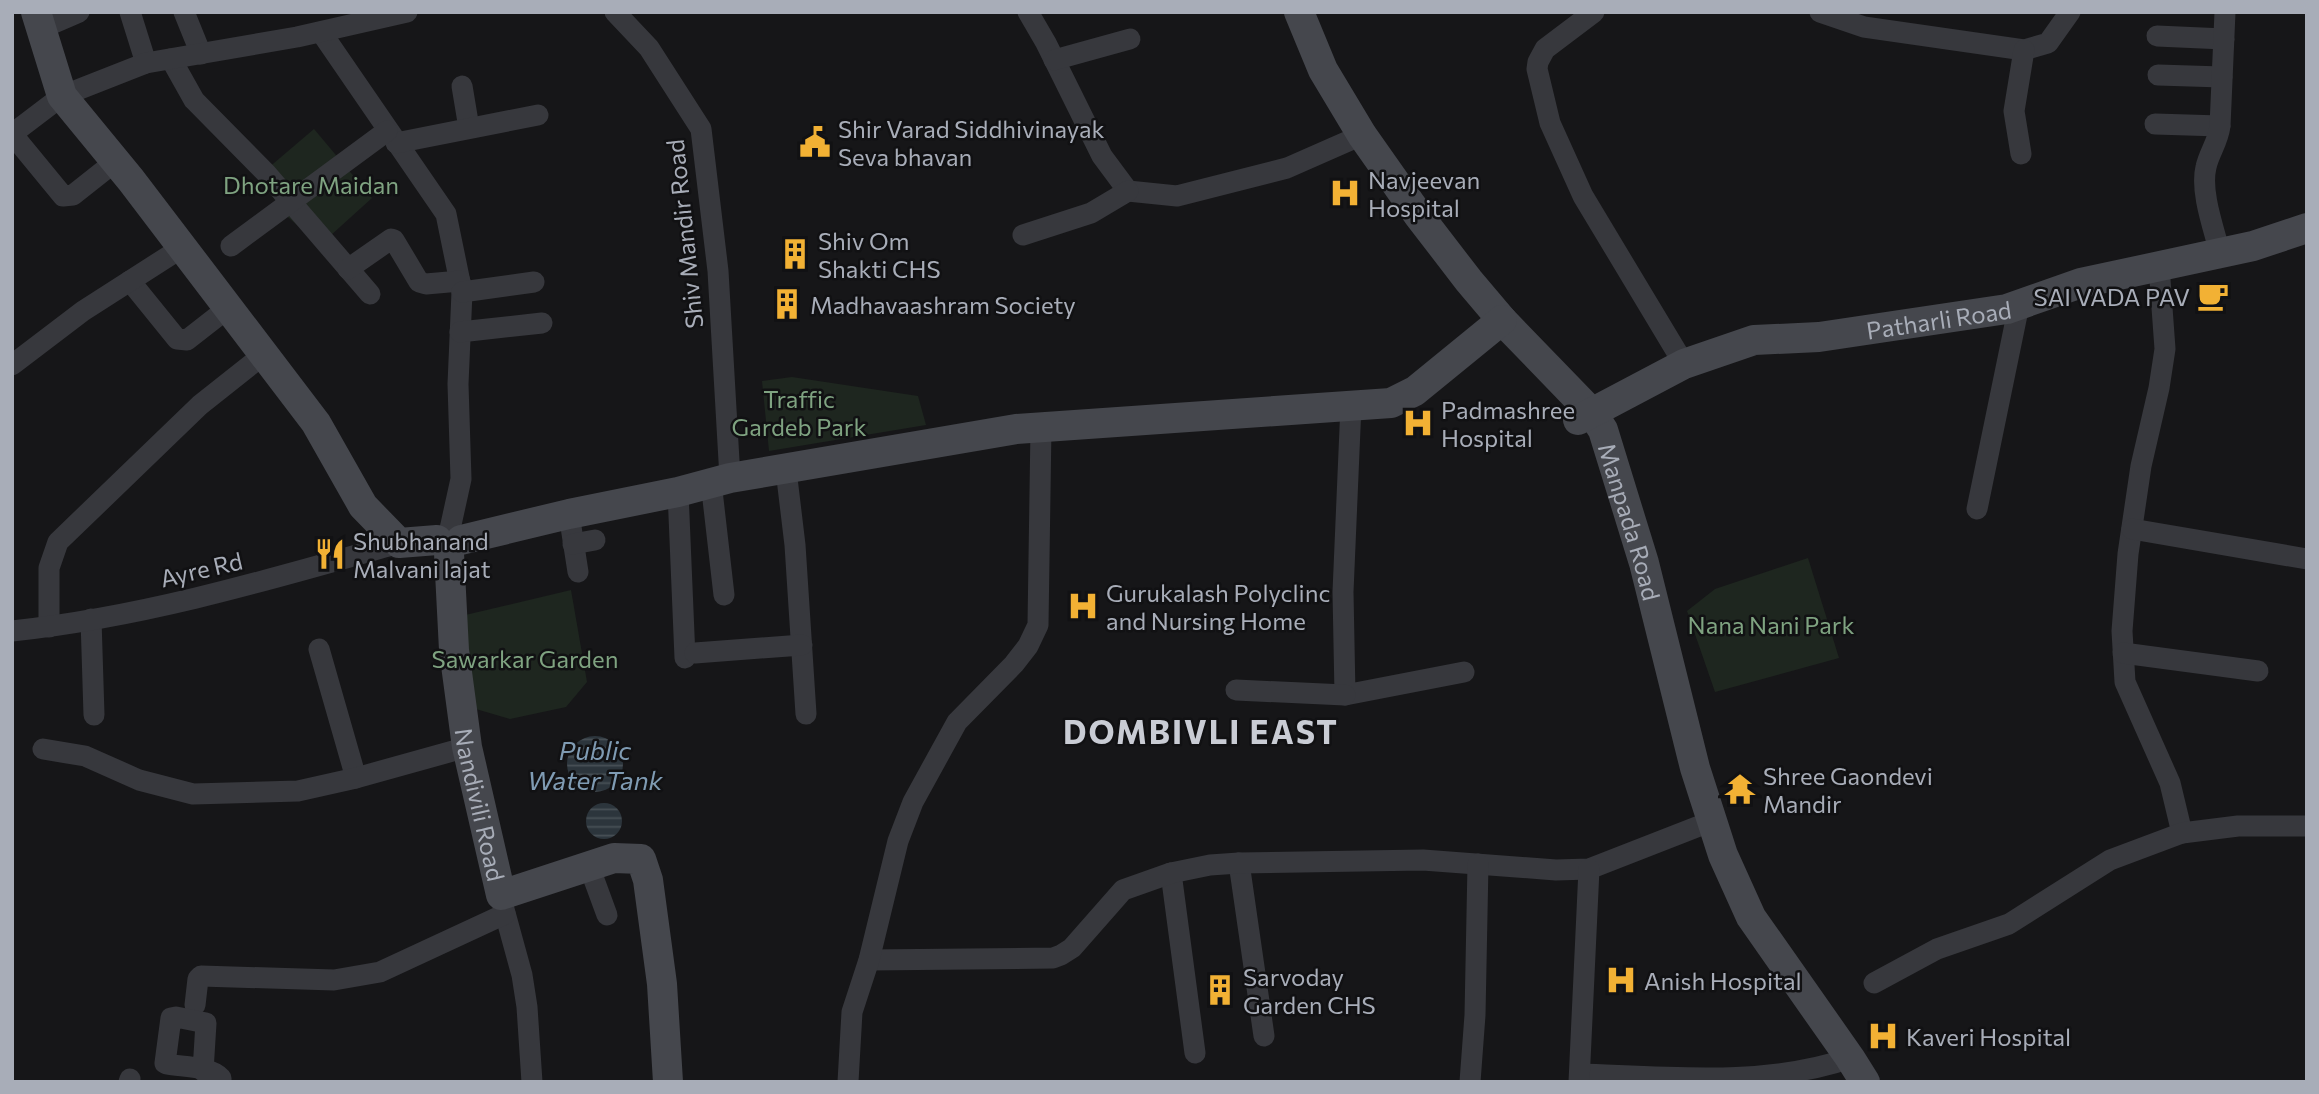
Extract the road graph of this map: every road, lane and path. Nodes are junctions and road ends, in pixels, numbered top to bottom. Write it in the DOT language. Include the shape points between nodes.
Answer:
graph roads {
  1 [pos="79,12"];
  2 [pos="130,12"];
  3 [pos="184,12"];
  4 [pos="194,12"];
  5 [pos="407,12"];
  6 [pos="615,12"];
  7 [pos="1028,12"];
  8 [pos="1283,12"];
  9 [pos="1299,12"];
  10 [pos="1594,12"];
  11 [pos="1820,12"];
  12 [pos="2070,12"];
  13 [pos="2225,12"];
  14 [pos="374,16"];
  15 [pos="39,20"];
  16 [pos="1864,20"];
  17 [pos="321,32"];
  18 [pos="2157,36"];
  19 [pos="1130,39"];
  20 [pos="2224,39"];
  21 [pos="2024,50"];
  22 [pos="205,53"];
  23 [pos="171,59"];
  24 [pos="1054,60"];
  25 [pos="146,63"];
  26 [pos="2162,77"];
  27 [pos="2222,79"];
  28 [pos="462,86"];
  29 [pos="62,96"];
  30 [pos="538,116"];
  31 [pos="2155,124"];
  32 [pos="2220,127"];
  33 [pos="469,128"];
  34 [pos="392,137"];
  35 [pos="1356,138"];
  36 [pos="2021,154"];
  37 [pos="116,161"];
  38 [pos="1128,191"];
  39 [pos="290,201"];
  40 [pos="2307,228"];
  41 [pos="1023,235"];
  42 [pos="231,246"];
  43 [pos="183,247"];
  44 [pos="2220,253"];
  45 [pos="2159,267"];
  46 [pos="348,269"];
  47 [pos="130,281"];
  48 [pos="534,282"];
  49 [pos="461,287"];
  50 [pos="370,294"];
  51 [pos="2019,305"];
  52 [pos="228,308"];
  53 [pos="542,323"];
  54 [pos="1496,326"];
  55 [pos="460,332"];
  56 [pos="263,355"];
  57 [pos="1684,364"];
  58 [pos="12,365"];
  59 [pos="1351,405"];
  60 [pos="1585,416"];
  61 [pos="1041,427"];
  62 [pos="786,470"];
  63 [pos="721,480"];
  64 [pos="678,492"];
  65 [pos="1978,509"];
  66 [pos="569,514"];
  67 [pos="2132,529"];
  68 [pos="595,540"];
  69 [pos="449,541"];
  70 [pos="399,542"];
  71 [pos="573,544"];
  72 [pos="2307,559"];
  73 [pos="578,572"];
  74 [pos="724,595"];
  75 [pos="784,601"];
  76 [pos="91,619"];
  77 [pos="49,627"];
  78 [pos="12,631"];
  79 [pos="795,646"];
  80 [pos="319,649"];
  81 [pos="2123,653"];
  82 [pos="2258,671"];
  83 [pos="1464,672"];
  84 [pos="1236,690"];
  85 [pos="1345,695"];
  86 [pos="806,714"];
  87 [pos="94,715"];
  88 [pos="467,747"];
  89 [pos="43,749"];
  90 [pos="356,778"];
  91 [pos="1705,824"];
  92 [pos="2307,826"];
  93 [pos="2182,833"];
  94 [pos="1239,863"];
  95 [pos="1478,864"];
  96 [pos="589,866"];
  97 [pos="1589,869"];
  98 [pos="1171,873"];
  99 [pos="503,904"];
  100 [pos="607,915"];
  101 [pos="869,960"];
  102 [pos="1874,983"];
  103 [pos="195,1005"];
  104 [pos="1264,1037"];
  105 [pos="1195,1053"];
  106 [pos="1848,1071"];
  107 [pos="1579,1078"];
  108 [pos="531,1082"];
  109 [pos="668,1082"];
  110 [pos="848,1082"];
  111 [pos="1470,1082"];
  1 -- 15 [label="street"];
  2 -- 25 [label="street"];
  3 -- 22 [label="street"];
  4 -- 22 [label="street"];
  5 -- 14 [label="street"];
  6 -- 63 [label="street, Shiv Mandir Road" via="649,48 701,129 718,271"];
  7 -- 24 [label="street"];
  8 -- 35 [label="street, Manpada Road" via="1326,100"];
  9 -- 35 [label="street, Manpada Road"];
  10 -- 57 [label="street" via="1541,55 1537,69 1550,123 1583,196"];
  11 -- 16 [label="street"];
  12 -- 21 [label="street" via="2048,43"];
  13 -- 20 [label="street"];
  14 -- 17 [label="street"];
  15 -- 29 [label="street"];
  16 -- 21 [label="street"];
  17 -- 22 [label="street"];
  17 -- 34 [label="street"];
  18 -- 20 [label="street"];
  19 -- 24 [label="street"];
  20 -- 27 [label="street"];
  21 -- 36 [label="street" via="2014,111"];
  22 -- 23 [label="street"];
  23 -- 25 [label="street"];
  23 -- 39 [label="street" via="194,100"];
  24 -- 38 [label="street" via="1102,156"];
  25 -- 29 [label="street"];
  26 -- 27 [label="street"];
  27 -- 32 [label="street"];
  28 -- 33 [label="street"];
  29 -- 37 [label="street"];
  29 -- 37 [label="street" via="12,134 68,197"];
  30 -- 33 [label="street"];
  31 -- 32 [label="street"];
  32 -- 44 [label="street" via="2206,166 2205,186"];
  33 -- 34 [label="street"];
  34 -- 39 [label="street"];
  34 -- 49 [label="street" via="446,214"];
  35 -- 38 [label="street" via="1287,168 1177,196"];
  35 -- 54 [label="street, Manpada Road"];
  37 -- 43 [label="street"];
  38 -- 41 [label="street" via="1091,214"];
  39 -- 42 [label="street"];
  39 -- 46 [label="street"];
  40 -- 44 [label="street, Patharli Road"];
  43 -- 47 [label="street"];
  43 -- 52 [label="street"];
  44 -- 45 [label="street, Patharli Road"];
  45 -- 51 [label="street, Patharli Road" via="2081,284"];
  45 -- 67 [label="street" via="2165,349"];
  46 -- 49 [label="street" via="391,239 419,282"];
  46 -- 50 [label="street"];
  47 -- 52 [label="street" via="177,340 187,340"];
  47 -- 58 [label="street" via="83,310"];
  48 -- 49 [label="street"];
  49 -- 55 [label="street"];
  51 -- 57 [label="street, Patharli Road" via="1819,337 1754,340"];
  51 -- 65 [label="street"];
  52 -- 56 [label="street"];
  53 -- 55 [label="street"];
  54 -- 59 [label="street" via="1404,398"];
  54 -- 60 [label="street, Manpada Road"];
  55 -- 69 [label="street" via="461,479"];
  56 -- 70 [label="street" via="316,423 363,506"];
  56 -- 77 [label="street" via="200,405 58,542 49,568"];
  57 -- 60 [label="street, Patharli Road"];
  59 -- 61 [label="street"];
  59 -- 85 [label="street" via="1343,592"];
  60 -- 91 [label="street, Manpada Road" via="1630,567 1681,771"];
  61 -- 62 [label="street"];
  61 -- 101 [label="street" via="1038,625 1014,664 957,722 913,802 898,841"];
  62 -- 63 [label="street"];
  62 -- 79 [label="street" via="795,545"];
  63 -- 64 [label="street"];
  63 -- 74 [label="street, Shiv Mandir Road"];
  64 -- 66 [label="street"];
  64 -- 79 [label="street" via="690,655"];
  66 -- 69 [label="street"];
  66 -- 71 [label="street"];
  67 -- 72 [label="street"];
  67 -- 81 [label="street"];
  68 -- 71 [label="street"];
  69 -- 70 [label="street"];
  69 -- 88 [label="street, Nandivili Road" via="454,650"];
  70 -- 76 [label="street, Ayre Rd" via="253,584"];
  71 -- 73 [label="street"];
  75 -- 79 [label="street"];
  76 -- 77 [label="street, Ayre Rd"];
  76 -- 87 [label="street"];
  77 -- 78 [label="street, Ayre Rd"];
  79 -- 86 [label="street"];
  80 -- 90 [label="street"];
  81 -- 82 [label="street"];
  81 -- 93 [label="street" via="2125,682 2170,783"];
  83 -- 85 [label="street"];
  84 -- 85 [label="street"];
  88 -- 90 [label="street"];
  88 -- 99 [label="street, Nandivili Road"];
  89 -- 90 [label="street" via="85,756 139,780 193,794 298,791"];
  91 -- 97 [label="street"];
  91 -- 106 [label="street, Manpada Road" via="1710,861 1739,924"];
  92 -- 93 [label="street" via="2238,826"];
  93 -- 102 [label="street" via="2110,860 2009,924 1937,949"];
  94 -- 95 [label="street" via="1423,860"];
  94 -- 98 [label="street"];
  94 -- 104 [label="street"];
  95 -- 97 [label="street"];
  95 -- 111 [label="street"];
  96 -- 99 [label="street, Nandivili Road"];
  96 -- 100 [label="street"];
  96 -- 109 [label="street, Nandivili Road" via="614,858 641,859 662,984"];
  97 -- 107 [label="street"];
  98 -- 101 [label="street" via="1123,890 1072,948 1053,958"];
  98 -- 105 [label="street"];
  99 -- 103 [label="street" via="380,972 334,980 201,976"];
  99 -- 108 [label="street" via="522,975"];
  101 -- 110 [label="street" via="852,1012"];
  106 -- 107 [label="street" via="1740,1079"];
}
